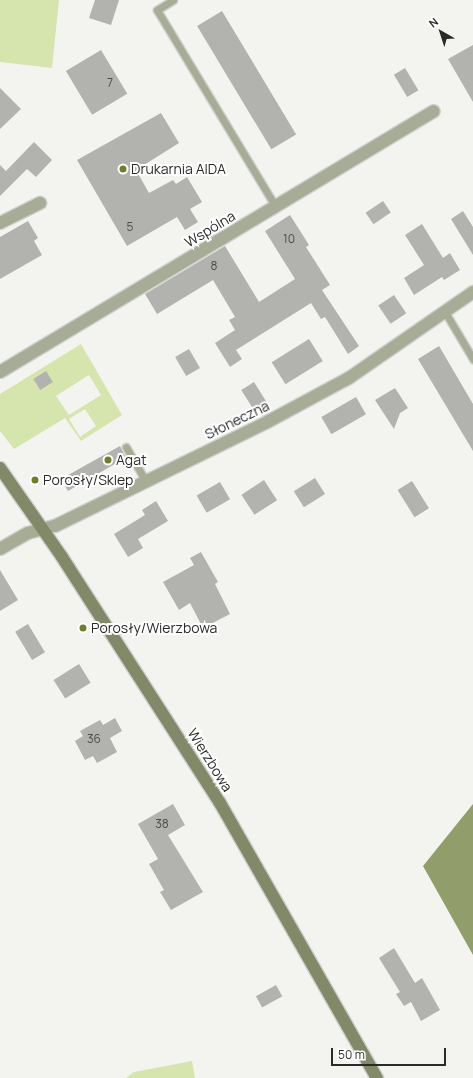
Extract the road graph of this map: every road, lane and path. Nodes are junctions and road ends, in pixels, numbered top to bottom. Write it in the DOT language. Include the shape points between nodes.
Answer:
graph roads {
  1 [pos="173,0"];
  2 [pos="434,111"];
  3 [pos="40,203"];
  4 [pos="276,207"];
  5 [pos="0,223"];
  6 [pos="473,292"];
  7 [pos="445,312"];
  8 [pos="473,359"];
  9 [pos="0,372"];
  10 [pos="126,447"];
  11 [pos="0,468"];
  12 [pos="146,481"];
  13 [pos="43,529"];
  14 [pos="0,549"];
  15 [pos="377,1078"];
  1 -- 4 [label="lane" via="157,10"];
  2 -- 4 [label="street, Wspólna"];
  3 -- 5 [label="street"];
  4 -- 9 [label="street, Wspólna"];
  6 -- 7 [label="street, Słoneczna"];
  7 -- 8 [label="lane"];
  7 -- 12 [label="street, Słoneczna" via="349,378 269,421"];
  10 -- 12 [label="lane"];
  11 -- 13 [label="street, Wierzbowa"];
  12 -- 13 [label="street, Słoneczna" via="55,526"];
  13 -- 14 [label="street, Słoneczna" via="28,533"];
  13 -- 15 [label="street, Wierzbowa" via="220,803"];
}
